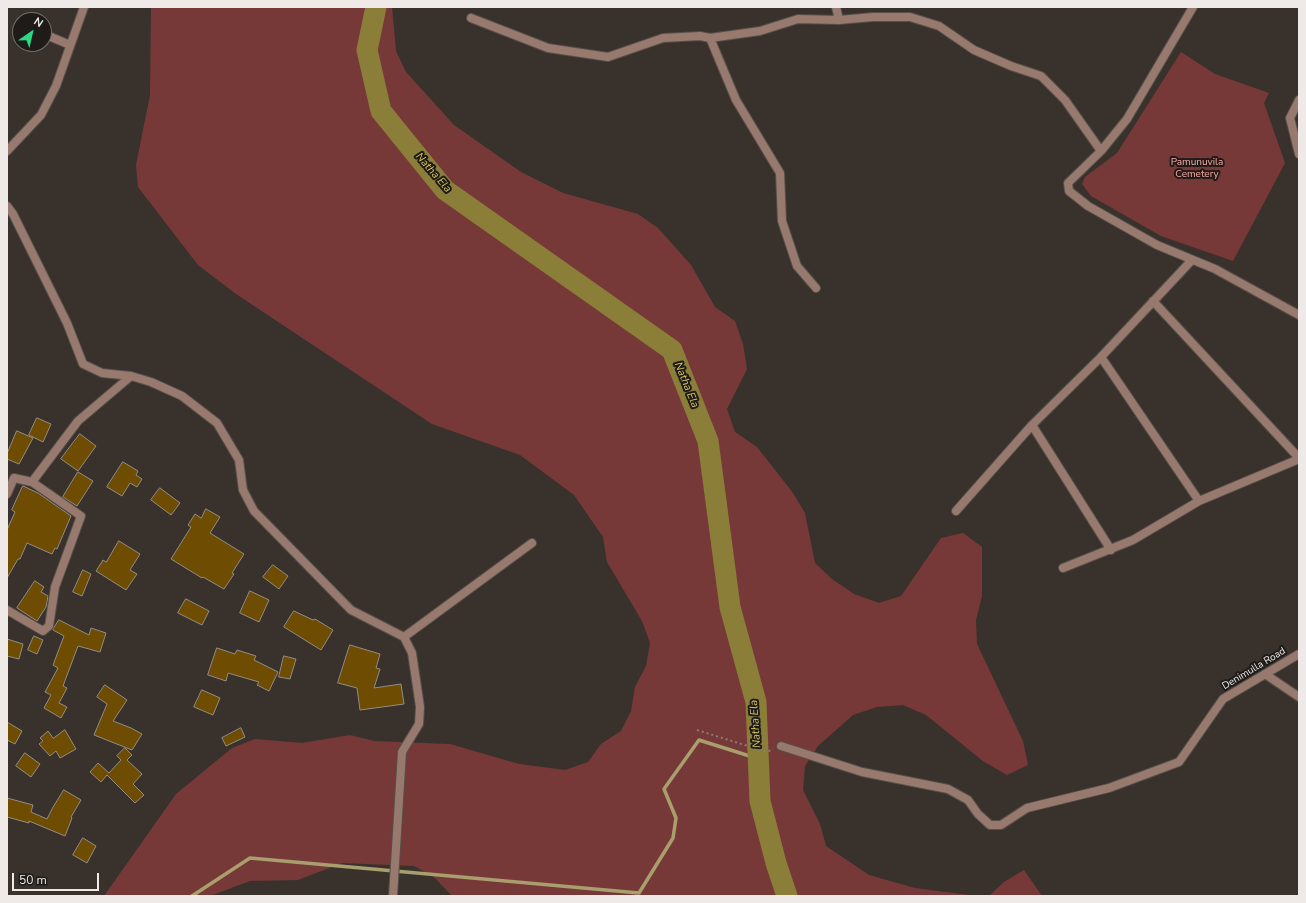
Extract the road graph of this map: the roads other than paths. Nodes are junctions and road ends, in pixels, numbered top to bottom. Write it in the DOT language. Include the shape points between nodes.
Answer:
graph roads {
  1 [pos="84,7"];
  2 [pos="836,7"];
  3 [pos="1193,7"];
  4 [pos="471,18"];
  5 [pos="839,20"];
  6 [pos="52,37"];
  7 [pos="710,38"];
  8 [pos="70,45"];
  9 [pos="1299,100"];
  10 [pos="7,151"];
  11 [pos="1101,151"];
  12 [pos="1299,154"];
  13 [pos="7,206"];
  14 [pos="1192,260"];
  15 [pos="816,288"];
  16 [pos="1153,301"];
  17 [pos="1299,315"];
  18 [pos="1101,357"];
  19 [pos="130,376"];
  20 [pos="1032,425"];
  21 [pos="1299,458"];
  22 [pos="32,482"];
  23 [pos="7,494"];
  24 [pos="1199,500"];
  25 [pos="956,511"];
  26 [pos="532,543"];
  27 [pos="1111,550"];
  28 [pos="1063,568"];
  29 [pos="7,610"];
  30 [pos="404,636"];
  31 [pos="1299,654"];
  32 [pos="1265,674"];
  33 [pos="1299,697"];
  34 [pos="781,746"];
  35 [pos="393,896"];
  1 -- 8 [label="street"];
  2 -- 5 [label="street"];
  3 -- 11 [label="street" via="1126,119"];
  4 -- 7 [label="street" via="548,48 608,56 663,38"];
  5 -- 7 [label="street" via="798,19 760,31"];
  5 -- 11 [label="street" via="910,17 940,26 974,50 1041,76 1065,100"];
  6 -- 8 [label="street"];
  7 -- 15 [label="street" via="736,100 780,172 782,221 797,266"];
  8 -- 10 [label="street" via="56,86 41,115"];
  9 -- 12 [label="street" via="1290,118"];
  11 -- 14 [label="street" via="1068,183 1069,191 1088,206 1157,245"];
  13 -- 19 [label="street" via="60,309 83,364 102,372"];
  14 -- 16 [label="street"];
  14 -- 17 [label="street" via="1215,269"];
  16 -- 18 [label="street"];
  16 -- 21 [label="street"];
  18 -- 20 [label="street"];
  18 -- 24 [label="street"];
  19 -- 22 [label="street" via="78,421"];
  19 -- 30 [label="street" via="182,396 217,424 239,460 243,490 254,511 350,610"];
  20 -- 25 [label="street"];
  20 -- 27 [label="street"];
  21 -- 24 [label="street"];
  22 -- 23 [label="street" via="14,478"];
  22 -- 29 [label="street" via="81,516 55,587 49,626 43,631"];
  24 -- 27 [label="street" via="1133,540"];
  26 -- 30 [label="street"];
  27 -- 28 [label="street"];
  30 -- 35 [label="street" via="412,654 420,707 418,724 402,752"];
  31 -- 32 [label="street, Denimulla Road"];
  32 -- 33 [label="street"];
  32 -- 34 [label="street, Denimulla Road" via="1224,699 1179,762 1109,788 1028,808 1002,825 990,825 968,800 948,789 862,772"];
}
